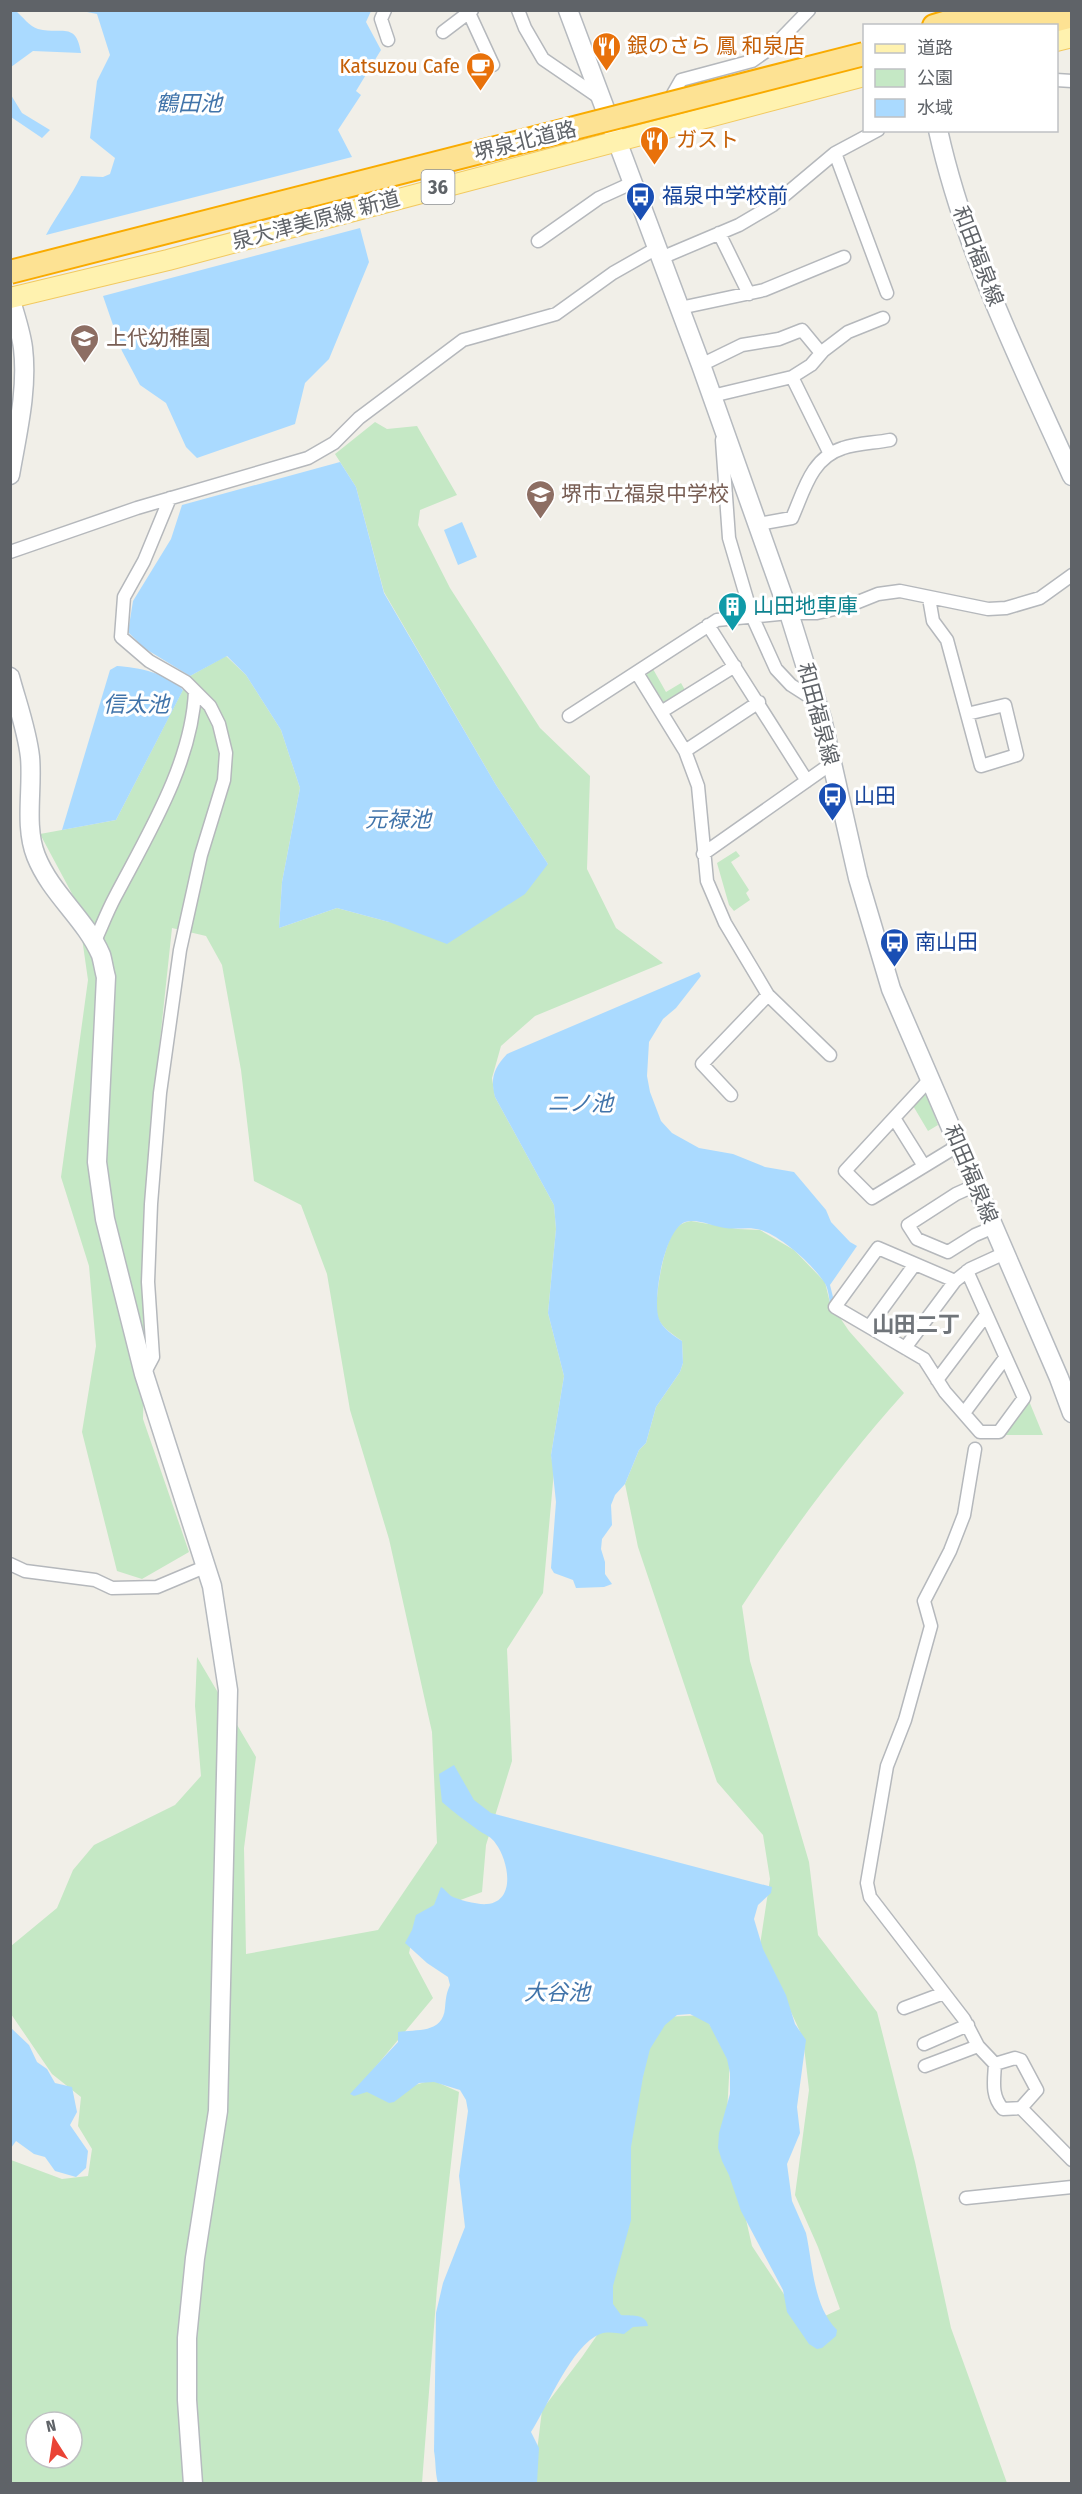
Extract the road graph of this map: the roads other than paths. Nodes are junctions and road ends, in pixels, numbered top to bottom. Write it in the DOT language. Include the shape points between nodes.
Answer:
graph roads {
  1 [pos="385,10"];
  2 [pos="518,10"];
  3 [pos="568,10"];
  4 [pos="810,10"];
  5 [pos="988,10"];
  6 [pos="1033,10"];
  7 [pos="471,12"];
  8 [pos="950,15"];
  9 [pos="1071,16"];
  10 [pos="931,24"];
  11 [pos="981,24"];
  12 [pos="1041,24"];
  13 [pos="443,32"];
  14 [pos="388,40"];
  15 [pos="863,45"];
  16 [pos="863,54"];
  17 [pos="493,65"];
  18 [pos="863,69"];
  19 [pos="863,76"];
  20 [pos="673,94"];
  21 [pos="603,105"];
  22 [pos="874,132"];
  23 [pos="938,132"];
  24 [pos="617,141"];
  25 [pos="835,153"];
  26 [pos="632,183"];
  27 [pos="719,233"];
  28 [pos="538,241"];
  29 [pos="659,253"];
  30 [pos="844,257"];
  31 [pos="10,264"];
  32 [pos="10,272"];
  33 [pos="10,287"];
  34 [pos="887,293"];
  35 [pos="749,294"];
  36 [pos="10,298"];
  37 [pos="680,308"];
  38 [pos="883,318"];
  39 [pos="821,353"];
  40 [pos="701,365"];
  41 [pos="792,377"];
  42 [pos="712,396"];
  43 [pos="721,422"];
  44 [pos="890,440"];
  45 [pos="830,454"];
  46 [pos="10,475"];
  47 [pos="1071,476"];
  48 [pos="170,498"];
  49 [pos="758,524"];
  50 [pos="10,552"];
  51 [pos="1071,575"];
  52 [pos="929,598"];
  53 [pos="789,613"];
  54 [pos="752,616"];
  55 [pos="708,625"];
  56 [pos="735,666"];
  57 [pos="637,673"];
  58 [pos="10,677"];
  59 [pos="195,691"];
  60 [pos="816,701"];
  61 [pos="759,702"];
  62 [pos="661,712"];
  63 [pos="967,714"];
  64 [pos="569,716"];
  65 [pos="685,751"];
  66 [pos="832,763"];
  67 [pos="807,781"];
  68 [pos="703,854"];
  69 [pos="94,943"];
  70 [pos="768,995"];
  71 [pos="830,1055"];
  72 [pos="930,1079"];
  73 [pos="731,1095"];
  74 [pos="894,1118"];
  75 [pos="958,1145"];
  76 [pos="924,1166"];
  77 [pos="976,1185"];
  78 [pos="994,1227"];
  79 [pos="1005,1253"];
  80 [pos="915,1264"];
  81 [pos="967,1271"];
  82 [pos="955,1281"];
  83 [pos="986,1315"];
  84 [pos="869,1327"];
  85 [pos="905,1348"];
  86 [pos="1005,1358"];
  87 [pos="144,1374"];
  88 [pos="937,1380"];
  89 [pos="964,1413"];
  90 [pos="1071,1413"];
  91 [pos="975,1449"];
  92 [pos="10,1564"];
  93 [pos="207,1566"];
  94 [pos="944,1993"];
  95 [pos="904,2008"];
  96 [pos="968,2025"];
  97 [pos="924,2043"];
  98 [pos="978,2046"];
  99 [pos="995,2064"];
  100 [pos="925,2066"];
  101 [pos="1021,2108"];
  102 [pos="1071,2160"];
  103 [pos="1071,2187"];
  104 [pos="966,2198"];
  105 [pos="193,2484"];
  1 -- 14 [label="street" via="381,19"];
  2 -- 21 [label="street" via="543,59"];
  3 -- 21 [label="street, 和田福泉線"];
  4 -- 20 [label="street" via="775,45 752,61 681,80"];
  5 -- 8 [label="highway"];
  6 -- 11 [label="highway"];
  7 -- 13 [label="street"];
  7 -- 17 [label="street"];
  8 -- 10 [label="main road"];
  9 -- 12 [label="highway"];
  15 -- 20 [label="main road, 泉大津美原線 新道 / 36"];
  16 -- 32 [label="highway, 堺泉北道路, bridge"];
  18 -- 33 [label="highway, 堺泉北道路"];
  19 -- 24 [label="main road, 泉大津美原線 新道 / 36"];
  20 -- 21 [label="main road, 泉大津美原線 新道 / 36"];
  21 -- 24 [label="street, 和田福泉線"];
  21 -- 31 [label="main road, 泉大津美原線 新道 / 36"];
  22 -- 25 [label="street"];
  23 -- 47 [label="street, 和田福泉線" via="947,174 983,278"];
  24 -- 26 [label="street, 和田福泉線"];
  24 -- 36 [label="main road, 泉大津美原線 新道 / 36"];
  25 -- 27 [label="street" via="772,206"];
  25 -- 34 [label="street"];
  26 -- 28 [label="street" via="599,198"];
  26 -- 29 [label="street, 和田福泉線"];
  27 -- 29 [label="street"];
  27 -- 35 [label="street"];
  29 -- 37 [label="street, 和田福泉線"];
  29 -- 48 [label="street" via="613,273 556,314 463,340 359,418 334,443 308,458"];
  30 -- 35 [label="street"];
  35 -- 37 [label="street"];
  36 -- 46 [label="street" via="23,348 21,406"];
  37 -- 40 [label="street, 和田福泉線"];
  38 -- 39 [label="street" via="848,332"];
  39 -- 40 [label="street" via="802,330 779,339 742,345"];
  39 -- 41 [label="street" via="811,366"];
  40 -- 42 [label="street, 和田福泉線"];
  41 -- 42 [label="street"];
  41 -- 45 [label="street"];
  42 -- 43 [label="street, 和田福泉線"];
  43 -- 49 [label="street, 和田福泉線"];
  43 -- 54 [label="street" via="729,538"];
  44 -- 45 [label="street"];
  45 -- 49 [label="street" via="813,469 792,518"];
  48 -- 50 [label="street"];
  48 -- 59 [label="street" via="124,597 121,637"];
  49 -- 53 [label="street, 和田福泉線"];
  51 -- 52 [label="street" via="1040,598 1005,608 988,609"];
  52 -- 53 [label="street" via="900,591 817,613"];
  52 -- 63 [label="street" via="933,621 947,640"];
  53 -- 54 [label="street"];
  53 -- 60 [label="street, 和田福泉線"];
  54 -- 55 [label="street" via="717,620"];
  54 -- 60 [label="street" via="776,669 791,685"];
  55 -- 56 [label="street"];
  55 -- 57 [label="street"];
  56 -- 61 [label="street"];
  56 -- 62 [label="street"];
  57 -- 62 [label="street"];
  57 -- 64 [label="street"];
  58 -- 69 [label="street" via="29,754 30,831 35,855 50,885"];
  59 -- 69 [label="street" via="186,742 167,797"];
  59 -- 87 [label="street" via="210,706 219,724 226,753 224,780 188,906 160,1093 147,1282 153,1357"];
  60 -- 66 [label="street, 和田福泉線"];
  61 -- 65 [label="street"];
  61 -- 67 [label="street"];
  62 -- 65 [label="street"];
  63 -- 63 [label="street" via="1005,705 1017,755 981,766"];
  65 -- 68 [label="street" via="698,786"];
  66 -- 67 [label="street"];
  66 -- 72 [label="street, 和田福泉線" via="858,878 888,980"];
  67 -- 68 [label="street"];
  68 -- 70 [label="street" via="707,881 725,923"];
  69 -- 87 [label="street" via="106,977 97,1162 105,1219"];
  70 -- 71 [label="street"];
  70 -- 73 [label="street" via="702,1064"];
  72 -- 74 [label="street"];
  72 -- 75 [label="street, 和田福泉線"];
  74 -- 76 [label="street"];
  74 -- 76 [label="street" via="845,1171 872,1198"];
  75 -- 76 [label="street"];
  75 -- 77 [label="street, 和田福泉線"];
  77 -- 78 [label="street, 和田福泉線"];
  77 -- 78 [label="street" via="908,1225 917,1239 948,1252"];
  78 -- 79 [label="street, 和田福泉線"];
  79 -- 81 [label="street"];
  79 -- 90 [label="street, 和田福泉線"];
  80 -- 82 [label="street"];
  80 -- 84 [label="street"];
  80 -- 84 [label="street" via="878,1248 835,1307"];
  81 -- 82 [label="street"];
  81 -- 83 [label="street"];
  82 -- 85 [label="street"];
  83 -- 86 [label="street"];
  83 -- 88 [label="street"];
  84 -- 85 [label="street"];
  85 -- 88 [label="street" via="924,1359"];
  86 -- 89 [label="street"];
  86 -- 89 [label="street" via="1024,1398 999,1432 980,1432"];
  87 -- 93 [label="street"];
  88 -- 89 [label="street"];
  91 -- 94 [label="street" via="964,1515 924,1601 931,1626 887,1766 867,1883 870,1897"];
  92 -- 93 [label="street" via="26,1571 95,1580 112,1588 157,1587"];
  93 -- 105 [label="street" via="220,1627 228,1701 218,2111 187,2338"];
  94 -- 95 [label="street"];
  94 -- 96 [label="street"];
  96 -- 97 [label="street"];
  96 -- 98 [label="street"];
  98 -- 99 [label="street"];
  98 -- 100 [label="street"];
  99 -- 101 [label="street" via="996,2101 1004,2109"];
  99 -- 101 [label="street" via="1014,2058 1021,2060 1037,2090"];
  101 -- 102 [label="street"];
  103 -- 104 [label="street"];
}
